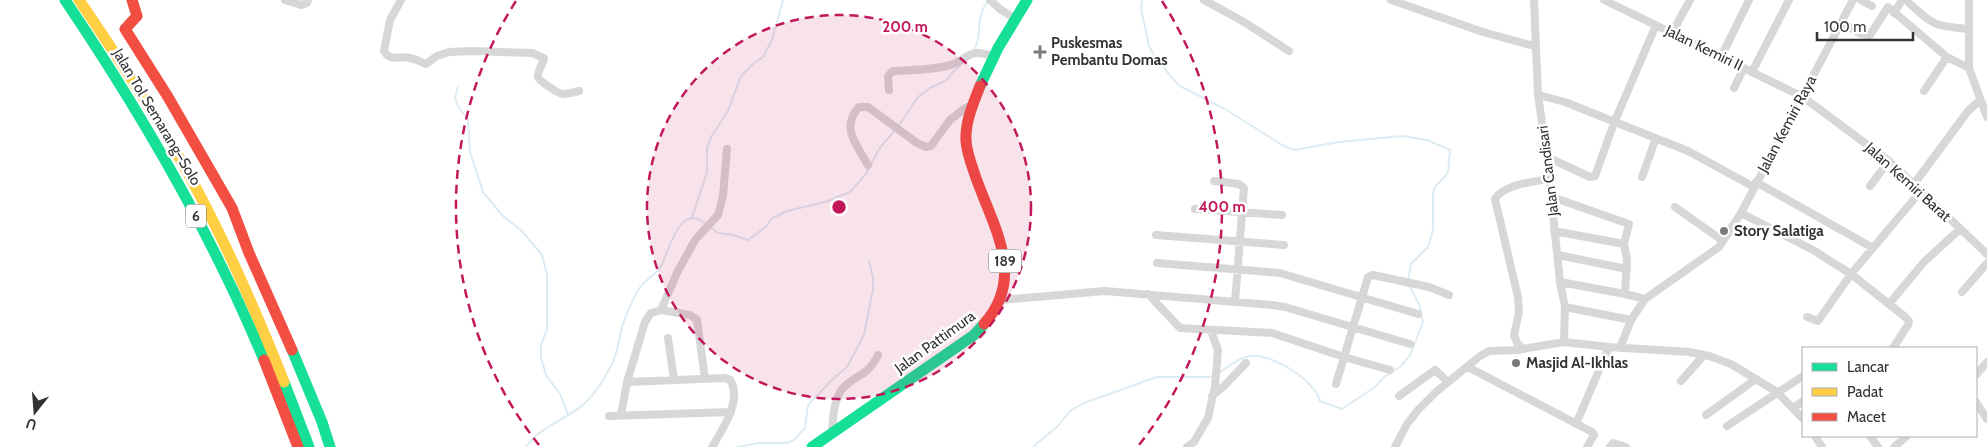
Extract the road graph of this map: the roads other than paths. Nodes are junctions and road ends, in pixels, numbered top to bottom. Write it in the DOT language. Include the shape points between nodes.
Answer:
graph roads {
  1 [pos="65,0"];
  2 [pos="79,0"];
  3 [pos="132,0"];
  4 [pos="285,0"];
  5 [pos="308,0"];
  6 [pos="400,0"];
  7 [pos="1027,0"];
  8 [pos="1204,0"];
  9 [pos="1391,0"];
  10 [pos="1534,0"];
  11 [pos="1604,0"];
  12 [pos="1690,0"];
  13 [pos="1749,0"];
  14 [pos="1789,0"];
  15 [pos="1852,0"];
  16 [pos="1861,0"];
  17 [pos="1902,0"];
  18 [pos="1906,0"];
  19 [pos="1969,0"];
  20 [pos="992,2"];
  21 [pos="1872,6"];
  22 [pos="1894,13"];
  23 [pos="1015,18"];
  24 [pos="1841,22"];
  25 [pos="1656,25"];
  26 [pos="1969,29"];
  27 [pos="1672,33"];
  28 [pos="1534,46"];
  29 [pos="1289,51"];
  30 [pos="994,57"];
  31 [pos="1721,57"];
  32 [pos="1947,57"];
  33 [pos="1744,68"];
  34 [pos="1969,68"];
  35 [pos="1752,72"];
  36 [pos="1734,88"];
  37 [pos="579,90"];
  38 [pos="889,90"];
  39 [pos="1924,91"];
  40 [pos="1538,95"];
  41 [pos="1803,97"];
  42 [pos="1980,100"];
  43 [pos="973,104"];
  44 [pos="1987,117"];
  45 [pos="1614,123"];
  46 [pos="1656,138"];
  47 [pos="727,149"];
  48 [pos="1548,157"];
  49 [pos="1889,162"];
  50 [pos="868,165"];
  51 [pos="1642,177"];
  52 [pos="1549,179"];
  53 [pos="1214,181"];
  54 [pos="1914,184"];
  55 [pos="1755,185"];
  56 [pos="1870,186"];
  57 [pos="1921,191"];
  58 [pos="1552,197"];
  59 [pos="1675,206"];
  60 [pos="1195,209"];
  61 [pos="1242,213"];
  62 [pos="1741,213"];
  63 [pos="1282,216"];
  64 [pos="1960,229"];
  65 [pos="1554,231"];
  66 [pos="1156,235"];
  67 [pos="1240,241"];
  68 [pos="1624,244"];
  69 [pos="1721,244"];
  70 [pos="1284,245"];
  71 [pos="1873,248"];
  72 [pos="1987,254"];
  73 [pos="1558,255"];
  74 [pos="1157,263"];
  75 [pos="1987,263"];
  76 [pos="1238,269"];
  77 [pos="1627,269"];
  78 [pos="1851,274"];
  79 [pos="1560,282"];
  80 [pos="1962,292"];
  81 [pos="1148,294"];
  82 [pos="1449,294"];
  83 [pos="1625,294"];
  84 [pos="1361,296"];
  85 [pos="1645,299"];
  86 [pos="1001,300"];
  87 [pos="1235,302"];
  88 [pos="1889,304"];
  89 [pos="1565,307"];
  90 [pos="661,310"];
  91 [pos="1418,314"];
  92 [pos="1807,317"];
  93 [pos="1631,320"];
  94 [pos="1352,327"];
  95 [pos="1211,331"];
  96 [pos="668,338"];
  97 [pos="1564,342"];
  98 [pos="1410,344"];
  99 [pos="1609,347"];
  100 [pos="1894,347"];
  101 [pos="1522,348"];
  102 [pos="1620,348"];
  103 [pos="878,355"];
  104 [pos="1704,355"];
  105 [pos="1344,358"];
  106 [pos="1987,362"];
  107 [pos="1246,363"];
  108 [pos="1468,367"];
  109 [pos="1390,370"];
  110 [pos="1977,374"];
  111 [pos="1802,377"];
  112 [pos="705,379"];
  113 [pos="1756,379"];
  114 [pos="674,380"];
  115 [pos="1681,381"];
  116 [pos="627,382"];
  117 [pos="1448,382"];
  118 [pos="1336,384"];
  119 [pos="1776,392"];
  120 [pos="1212,396"];
  121 [pos="1399,396"];
  122 [pos="1802,401"];
  123 [pos="1977,404"];
  124 [pos="1793,408"];
  125 [pos="732,412"];
  126 [pos="621,415"];
  127 [pos="1706,415"];
  128 [pos="609,416"];
  129 [pos="1802,418"];
  130 [pos="1987,419"];
  131 [pos="1576,424"];
  132 [pos="1727,426"];
  133 [pos="832,433"];
  134 [pos="298,447"];
  135 [pos="309,447"];
  136 [pos="330,447"];
  137 [pos="712,447"];
  138 [pos="812,447"];
  139 [pos="1187,447"];
  140 [pos="1395,447"];
  141 [pos="1587,447"];
  142 [pos="1610,447"];
  143 [pos="1626,447"];
  1 -- 134 [label="main road, Jalan Tol Semarang–Solo / 6" via="105,58 160,149 212,245 250,325"];
  2 -- 135 [label="main road, Jalan Tol Semarang–Solo / 6" via="119,59 197,190 262,329"];
  3 -- 136 [label="main road" via="137,16 125,29 232,208 296,356"];
  4 -- 5 [label="street" via="301,5"];
  6 -- 37 [label="street" via="390,20 384,51 390,57 409,57 426,64 449,52 532,53 544,58 538,79 545,85 558,94"];
  7 -- 23 [label="main road, Jalan Pattimura / 189"];
  8 -- 29 [label="street"];
  9 -- 28 [label="street"];
  10 -- 28 [label="street, Jalan Candisari"];
  11 -- 25 [label="street, Jalan Kemiri II"];
  12 -- 27 [label="street"];
  13 -- 31 [label="street"];
  14 -- 35 [label="street"];
  15 -- 24 [label="street, Jalan Kemiri Raya"];
  16 -- 21 [label="street"];
  17 -- 22 [label="street"];
  18 -- 26 [label="street" via="1935,25"];
  19 -- 26 [label="street"];
  20 -- 23 [label="street"];
  22 -- 24 [label="street" via="1887,8 1870,35 1861,34"];
  22 -- 32 [label="street"];
  23 -- 30 [label="main road, Jalan Pattimura / 189"];
  24 -- 41 [label="street, Jalan Kemiri Raya"];
  25 -- 27 [label="street, Jalan Kemiri II"];
  25 -- 45 [label="street"];
  26 -- 34 [label="street"];
  27 -- 31 [label="street, Jalan Kemiri II"];
  28 -- 40 [label="street, Jalan Candisari"];
  30 -- 38 [label="street" via="971,54 948,66 893,71 888,76"];
  30 -- 43 [label="main road, Jalan Pattimura / 189"];
  31 -- 33 [label="street, Jalan Kemiri II"];
  32 -- 34 [label="street"];
  32 -- 39 [label="street"];
  33 -- 35 [label="street, Jalan Kemiri II"];
  33 -- 36 [label="street"];
  34 -- 42 [label="street"];
  35 -- 41 [label="street, Jalan Kemiri II"];
  40 -- 45 [label="street" via="1565,102"];
  40 -- 48 [label="street, Jalan Candisari"];
  41 -- 49 [label="street, Jalan Kemiri Barat"];
  41 -- 55 [label="street, Jalan Kemiri Raya"];
  42 -- 44 [label="street"];
  42 -- 54 [label="street" via="1968,111"];
  43 -- 50 [label="street" via="950,120 929,147 921,146 897,127 860,106 849,128"];
  43 -- 86 [label="main road, Jalan Pattimura / 189" via="967,127 967,146 1002,246 1006,284"];
  45 -- 46 [label="street"];
  45 -- 48 [label="street" via="1594,176"];
  46 -- 51 [label="street"];
  46 -- 55 [label="street"];
  47 -- 90 [label="street" via="718,215 695,240"];
  48 -- 52 [label="street, Jalan Candisari"];
  49 -- 54 [label="street, Jalan Kemiri Barat"];
  49 -- 56 [label="street"];
  52 -- 58 [label="street, Jalan Candisari"];
  52 -- 101 [label="street" via="1505,190 1495,199 1518,297 1519,312 1514,335"];
  53 -- 61 [label="street" via="1242,185"];
  54 -- 57 [label="street, Jalan Kemiri Barat"];
  55 -- 62 [label="street, Jalan Kemiri Raya"];
  55 -- 71 [label="street"];
  57 -- 64 [label="street, Jalan Kemiri Barat"];
  57 -- 71 [label="street"];
  58 -- 65 [label="street, Jalan Candisari"];
  58 -- 68 [label="street" via="1630,224"];
  59 -- 69 [label="street"];
  60 -- 61 [label="street"];
  61 -- 63 [label="street"];
  61 -- 67 [label="street"];
  62 -- 69 [label="street, Jalan Kemiri Raya"];
  62 -- 78 [label="street" via="1813,250"];
  64 -- 72 [label="street, Jalan Kemiri Barat"];
  64 -- 88 [label="street" via="1924,262"];
  65 -- 68 [label="street"];
  65 -- 73 [label="street, Jalan Candisari"];
  66 -- 67 [label="street"];
  67 -- 70 [label="street"];
  67 -- 76 [label="street"];
  68 -- 77 [label="street"];
  69 -- 85 [label="street"];
  71 -- 78 [label="street"];
  73 -- 77 [label="street"];
  73 -- 79 [label="street, Jalan Candisari"];
  74 -- 76 [label="street"];
  75 -- 80 [label="street"];
  76 -- 84 [label="street" via="1280,273"];
  76 -- 87 [label="street"];
  77 -- 83 [label="street"];
  78 -- 88 [label="street"];
  78 -- 92 [label="street" via="1817,321"];
  79 -- 83 [label="street"];
  79 -- 89 [label="street, Jalan Candisari"];
  81 -- 86 [label="street" via="1105,291"];
  81 -- 87 [label="street"];
  81 -- 95 [label="street" via="1180,328"];
  82 -- 84 [label="street" via="1372,275 1366,280"];
  83 -- 85 [label="street"];
  84 -- 91 [label="street"];
  84 -- 94 [label="street"];
  85 -- 93 [label="street"];
  86 -- 133 [label="main road, Jalan Pattimura / 189" via="992,316 974,335"];
  87 -- 94 [label="street" via="1285,307"];
  88 -- 100 [label="street" via="1908,321"];
  89 -- 93 [label="street"];
  89 -- 97 [label="street, Jalan Candisari"];
  90 -- 112 [label="street" via="690,315 697,320"];
  90 -- 116 [label="street" via="651,313 645,322"];
  93 -- 102 [label="street"];
  94 -- 98 [label="street"];
  94 -- 105 [label="street"];
  95 -- 105 [label="street" via="1272,333"];
  95 -- 120 [label="street" via="1218,350"];
  96 -- 114 [label="street"];
  97 -- 99 [label="street"];
  97 -- 101 [label="street"];
  99 -- 102 [label="street"];
  99 -- 131 [label="street"];
  101 -- 108 [label="street" via="1489,351"];
  102 -- 104 [label="street"];
  103 -- 133 [label="street" via="864,374 842,389"];
  104 -- 113 [label="street" via="1731,364"];
  104 -- 115 [label="street"];
  105 -- 109 [label="street"];
  105 -- 118 [label="street"];
  106 -- 110 [label="street"];
  107 -- 120 [label="street"];
  108 -- 117 [label="street"];
  108 -- 131 [label="street"];
  111 -- 119 [label="street"];
  112 -- 114 [label="street"];
  112 -- 125 [label="street" via="730,380 733,384"];
  113 -- 119 [label="street"];
  113 -- 127 [label="street"];
  114 -- 116 [label="street"];
  116 -- 126 [label="street"];
  117 -- 121 [label="street" via="1436,370 1431,371"];
  117 -- 140 [label="street" via="1418,410"];
  119 -- 124 [label="street"];
  119 -- 132 [label="street"];
  120 -- 139 [label="street" via="1205,423 1194,442"];
  122 -- 124 [label="street"];
  123 -- 130 [label="street"];
  124 -- 129 [label="street"];
  125 -- 126 [label="street"];
  125 -- 137 [label="street"];
  126 -- 128 [label="street"];
  131 -- 141 [label="street" via="1594,434"];
  133 -- 138 [label="main road, Jalan Pattimura / 189"];
  142 -- 143 [label="street" via="1613,443"];
}
